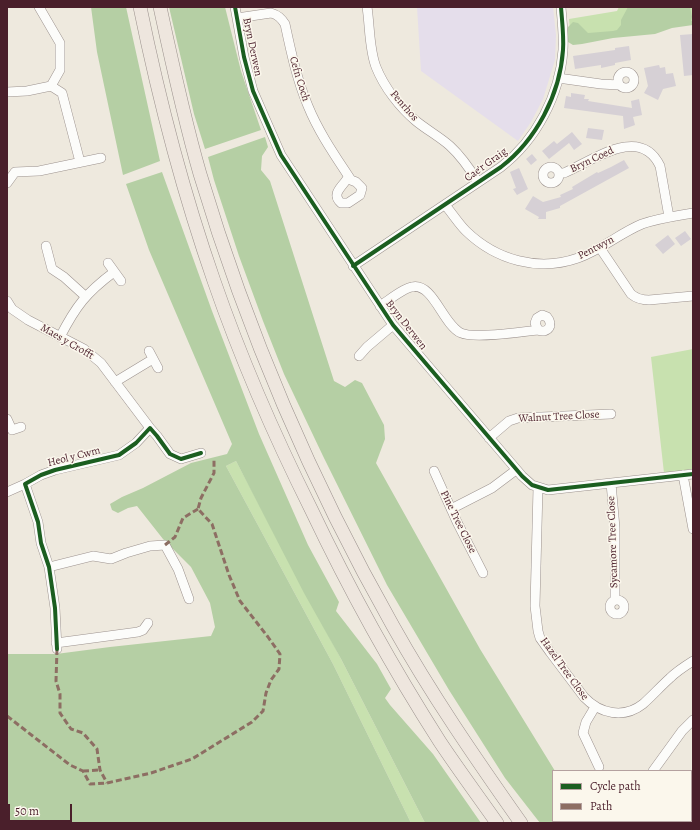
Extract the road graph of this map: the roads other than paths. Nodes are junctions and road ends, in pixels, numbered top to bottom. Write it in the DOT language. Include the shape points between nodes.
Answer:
graph roads {
  1 [pos="39,7"];
  2 [pos="140,7"];
  3 [pos="160,7"];
  4 [pos="235,7"];
  5 [pos="367,7"];
  6 [pos="560,7"];
  7 [pos="237,18"];
  8 [pos="558,78"];
  9 [pos="619,85"];
  10 [pos="51,86"];
  11 [pos="7,92"];
  12 [pos="102,158"];
  13 [pos="80,162"];
  14 [pos="559,174"];
  15 [pos="348,176"];
  16 [pos="478,182"];
  17 [pos="7,183"];
  18 [pos="445,205"];
  19 [pos="693,213"];
  20 [pos="670,217"];
  21 [pos="600,248"];
  22 [pos="58,253"];
  23 [pos="108,263"];
  24 [pos="353,266"];
  25 [pos="114,272"];
  26 [pos="121,281"];
  27 [pos="85,296"];
  28 [pos="693,296"];
  29 [pos="7,301"];
  30 [pos="380,306"];
  31 [pos="393,325"];
  32 [pos="538,330"];
  33 [pos="60,337"];
  34 [pos="149,351"];
  35 [pos="359,356"];
  36 [pos="153,359"];
  37 [pos="158,368"];
  38 [pos="115,382"];
  39 [pos="611,414"];
  40 [pos="7,419"];
  41 [pos="21,427"];
  42 [pos="150,428"];
  43 [pos="489,438"];
  44 [pos="201,453"];
  45 [pos="516,470"];
  46 [pos="434,471"];
  47 [pos="693,474"];
  48 [pos="683,475"];
  49 [pos="611,483"];
  50 [pos="26,484"];
  51 [pos="538,488"];
  52 [pos="7,492"];
  53 [pos="451,509"];
  54 [pos="693,529"];
  55 [pos="49,567"];
  56 [pos="483,573"];
  57 [pos="189,598"];
  58 [pos="615,600"];
  59 [pos="148,623"];
  60 [pos="693,661"];
  61 [pos="595,707"];
  62 [pos="693,720"];
  63 [pos="599,767"];
  64 [pos="654,770"];
  65 [pos="497,823"];
  66 [pos="521,823"];
  1 -- 10 [label="street" via="60,43 60,70"];
  2 -- 65 [label="highway" via="172,146 211,273 284,456 377,638 441,743"];
  3 -- 66 [label="highway" via="182,105 217,228 254,333 297,436 335,516 394,628 455,728"];
  4 -- 7 [label="street, Bryn Derwen"];
  5 -- 16 [label="street, Penrhos" via="373,55 384,82 411,117 457,153"];
  6 -- 8 [label="street, Cae'r Graig" via="564,34"];
  7 -- 15 [label="street, Cefn Coch" via="271,13 282,19 308,107"];
  7 -- 24 [label="street, Bryn Derwen" via="247,72 270,132 281,155"];
  8 -- 9 [label="street"];
  8 -- 16 [label="street, Cae'r Graig" via="545,114 533,134 508,162"];
  10 -- 11 [label="street"];
  10 -- 13 [label="street" via="62,94"];
  12 -- 13 [label="street"];
  13 -- 17 [label="street" via="39,171 15,172"];
  14 -- 20 [label="street, Bryn Coed" via="618,148 640,148 652,154 660,166"];
  16 -- 18 [label="street, Cae'r Graig"];
  18 -- 21 [label="street, Pentwyn" via="466,230 485,246 512,259 536,264 554,263 578,258"];
  18 -- 24 [label="street, Cae'r Graig"];
  19 -- 20 [label="street, Pentwyn"];
  20 -- 21 [label="street, Pentwyn" via="634,228"];
  21 -- 28 [label="street" via="636,298 649,300"];
  22 -- 27 [label="street" via="47,250 52,269"];
  23 -- 25 [label="street"];
  24 -- 30 [label="street, Bryn Derwen"];
  25 -- 26 [label="street"];
  25 -- 27 [label="street"];
  27 -- 33 [label="street"];
  29 -- 33 [label="street, Maes y Crofft" via="17,313"];
  30 -- 31 [label="street, Bryn Derwen"];
  30 -- 32 [label="street" via="413,286 429,293 448,323 461,333 474,336"];
  31 -- 35 [label="street" via="364,344"];
  31 -- 43 [label="street, Bryn Derwen"];
  33 -- 38 [label="street, Maes y Crofft" via="102,362"];
  34 -- 36 [label="street"];
  36 -- 37 [label="street"];
  36 -- 38 [label="street"];
  38 -- 42 [label="street, Maes y Crofft"];
  39 -- 43 [label="street, Walnut Tree Close" via="518,418 509,421"];
  40 -- 41 [label="street" via="12,430"];
  42 -- 44 [label="street" via="170,454 181,459"];
  42 -- 50 [label="street, Heol y Cwm" via="136,443 119,455 55,470"];
  43 -- 45 [label="street, Bryn Derwen"];
  45 -- 51 [label="street, Bryn Derwen" via="527,482"];
  45 -- 53 [label="street" via="492,488"];
  46 -- 53 [label="street, Pine Tree Close"];
  47 -- 48 [label="street"];
  48 -- 49 [label="street"];
  48 -- 54 [label="street"];
  49 -- 51 [label="street" via="554,490"];
  49 -- 58 [label="street, Sycamore Tree Close"];
  50 -- 52 [label="street, Heol y Cwm"];
  50 -- 55 [label="street"];
  51 -- 61 [label="street, Hazel Tree Close" via="535,606 538,632 576,688"];
  53 -- 56 [label="street, Pine Tree Close"];
  55 -- 57 [label="street" via="93,556 112,559 125,550 137,551 150,546 165,546 178,569"];
  55 -- 59 [label="street" via="57,646 138,632"];
  60 -- 61 [label="street, Hazel Tree Close" via="671,676 634,709 614,713"];
  61 -- 63 [label="street" via="583,733"];
  62 -- 64 [label="street"];
}
